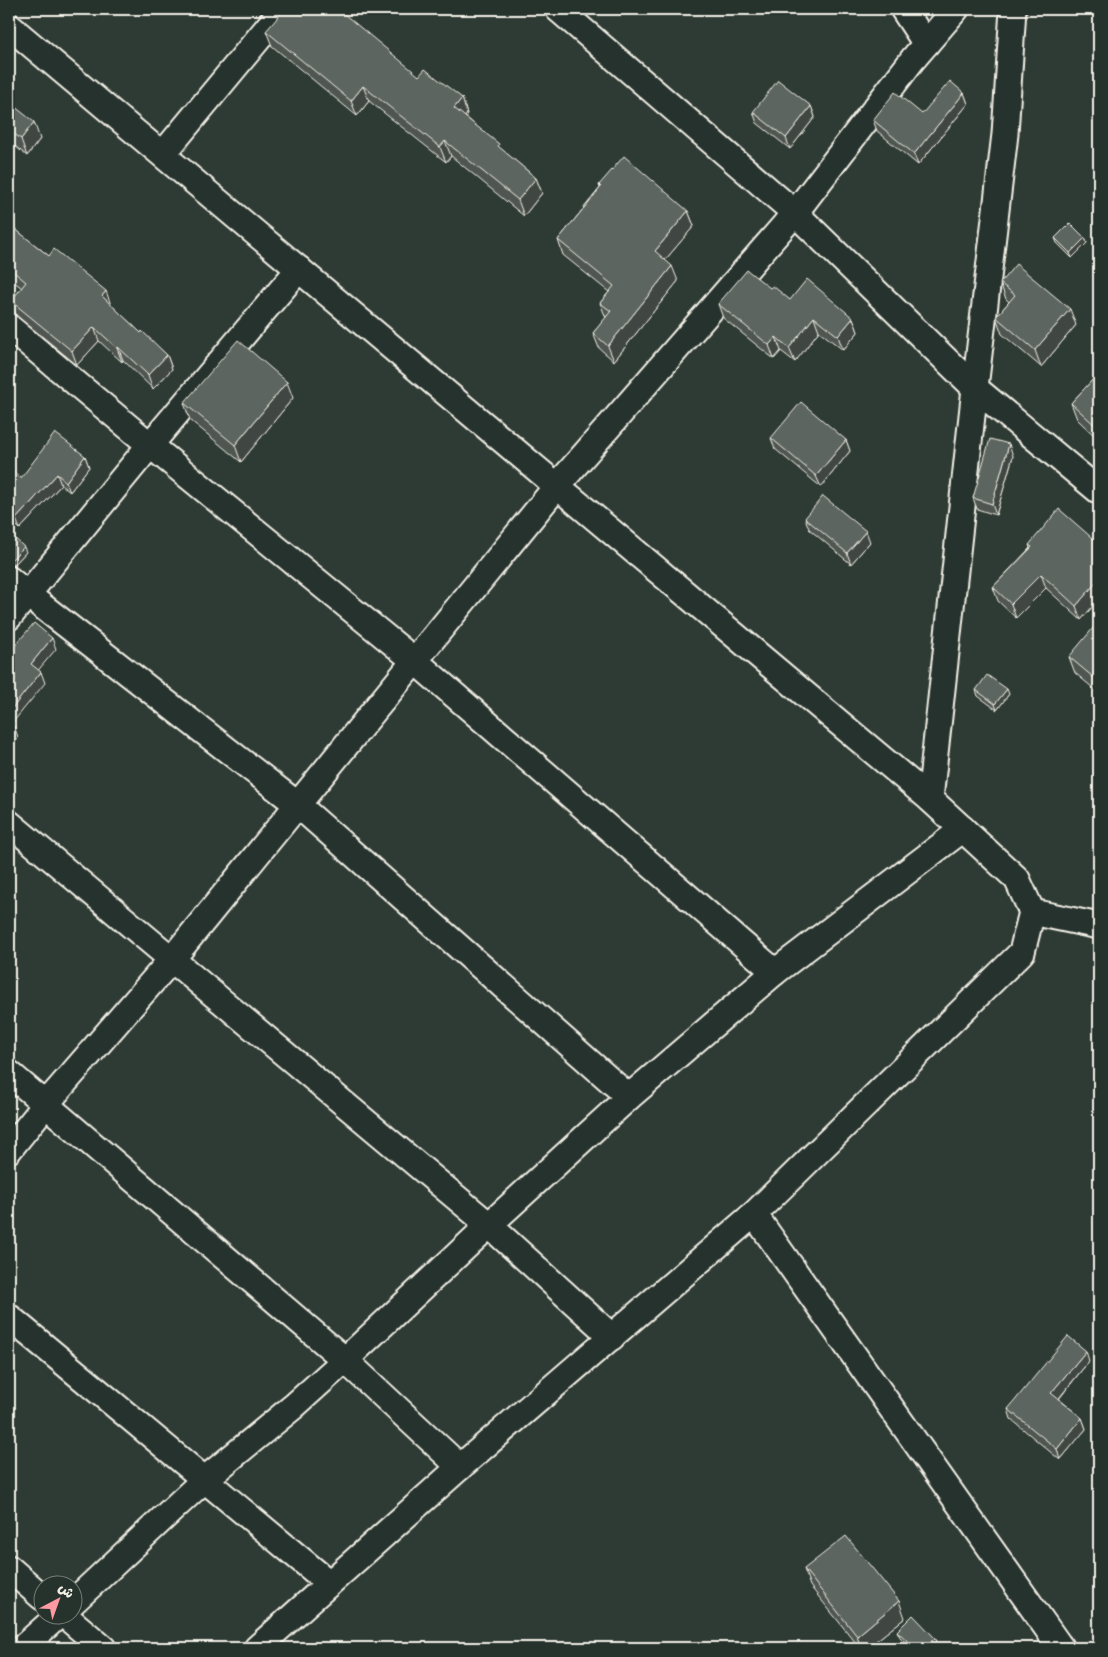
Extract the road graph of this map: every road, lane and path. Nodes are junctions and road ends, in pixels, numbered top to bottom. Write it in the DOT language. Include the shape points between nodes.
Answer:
graph roads {
  1 [pos="283,9"];
  2 [pos="558,9"];
  3 [pos="903,9"];
  4 [pos="956,9"];
  5 [pos="1013,9"];
  6 [pos="9,26"];
  7 [pos="926,44"];
  8 [pos="163,154"];
  9 [pos="795,213"];
  10 [pos="299,269"];
  11 [pos="9,327"];
  12 [pos="975,388"];
  13 [pos="150,445"];
  14 [pos="557,486"];
  15 [pos="1099,491"];
  16 [pos="9,579"];
  17 [pos="28,595"];
  18 [pos="9,617"];
  19 [pos="415,661"];
  20 [pos="930,798"];
  21 [pos="298,805"];
  22 [pos="9,823"];
  23 [pos="963,830"];
  24 [pos="1032,912"];
  25 [pos="1099,926"];
  26 [pos="172,959"];
  27 [pos="775,972"];
  28 [pos="9,1073"];
  29 [pos="629,1097"];
  30 [pos="46,1104"];
  31 [pos="9,1150"];
  32 [pos="754,1214"];
  33 [pos="489,1225"];
  34 [pos="9,1317"];
  35 [pos="612,1337"];
  36 [pos="345,1360"];
  37 [pos="460,1467"];
  38 [pos="204,1480"];
  39 [pos="9,1568"];
  40 [pos="329,1583"];
  41 [pos="32,1588"];
  42 [pos="82,1594"];
  43 [pos="50,1624"];
  44 [pos="73,1624"];
  45 [pos="22,1648"];
  46 [pos="103,1648"];
  47 [pos="257,1648"];
  48 [pos="1061,1648"];
  1 -- 8 [label="street"];
  2 -- 9 [label="street"];
  3 -- 7 [label="street"];
  4 -- 7 [label="street"];
  5 -- 12 [label="street" via="1005,134"];
  6 -- 8 [label="street"];
  7 -- 9 [label="street"];
  8 -- 10 [label="street"];
  9 -- 12 [label="street"];
  9 -- 14 [label="street"];
  10 -- 13 [label="street"];
  10 -- 14 [label="street"];
  11 -- 13 [label="street"];
  12 -- 15 [label="street"];
  12 -- 20 [label="street"];
  13 -- 17 [label="street"];
  13 -- 19 [label="street"];
  14 -- 19 [label="street"];
  14 -- 20 [label="street"];
  16 -- 17 [label="street"];
  17 -- 18 [label="street"];
  17 -- 21 [label="street"];
  19 -- 21 [label="street"];
  19 -- 27 [label="street"];
  20 -- 23 [label="street"];
  21 -- 26 [label="street"];
  21 -- 29 [label="street"];
  22 -- 26 [label="street"];
  23 -- 24 [label="street" via="1017,879"];
  23 -- 27 [label="street"];
  24 -- 25 [label="street"];
  24 -- 32 [label="street" via="1022,952"];
  26 -- 30 [label="street"];
  26 -- 33 [label="street"];
  27 -- 29 [label="street"];
  28 -- 30 [label="street"];
  29 -- 33 [label="street"];
  30 -- 31 [label="street"];
  30 -- 36 [label="street"];
  32 -- 35 [label="street"];
  32 -- 48 [label="street"];
  33 -- 35 [label="street"];
  33 -- 36 [label="street"];
  34 -- 38 [label="street"];
  35 -- 37 [label="street"];
  36 -- 37 [label="street"];
  36 -- 38 [label="street"];
  37 -- 40 [label="street"];
  38 -- 40 [label="street"];
  38 -- 42 [label="street"];
  39 -- 41 [label="street"];
  40 -- 47 [label="street"];
  43 -- 45 [label="street"];
  44 -- 46 [label="street"];
}
